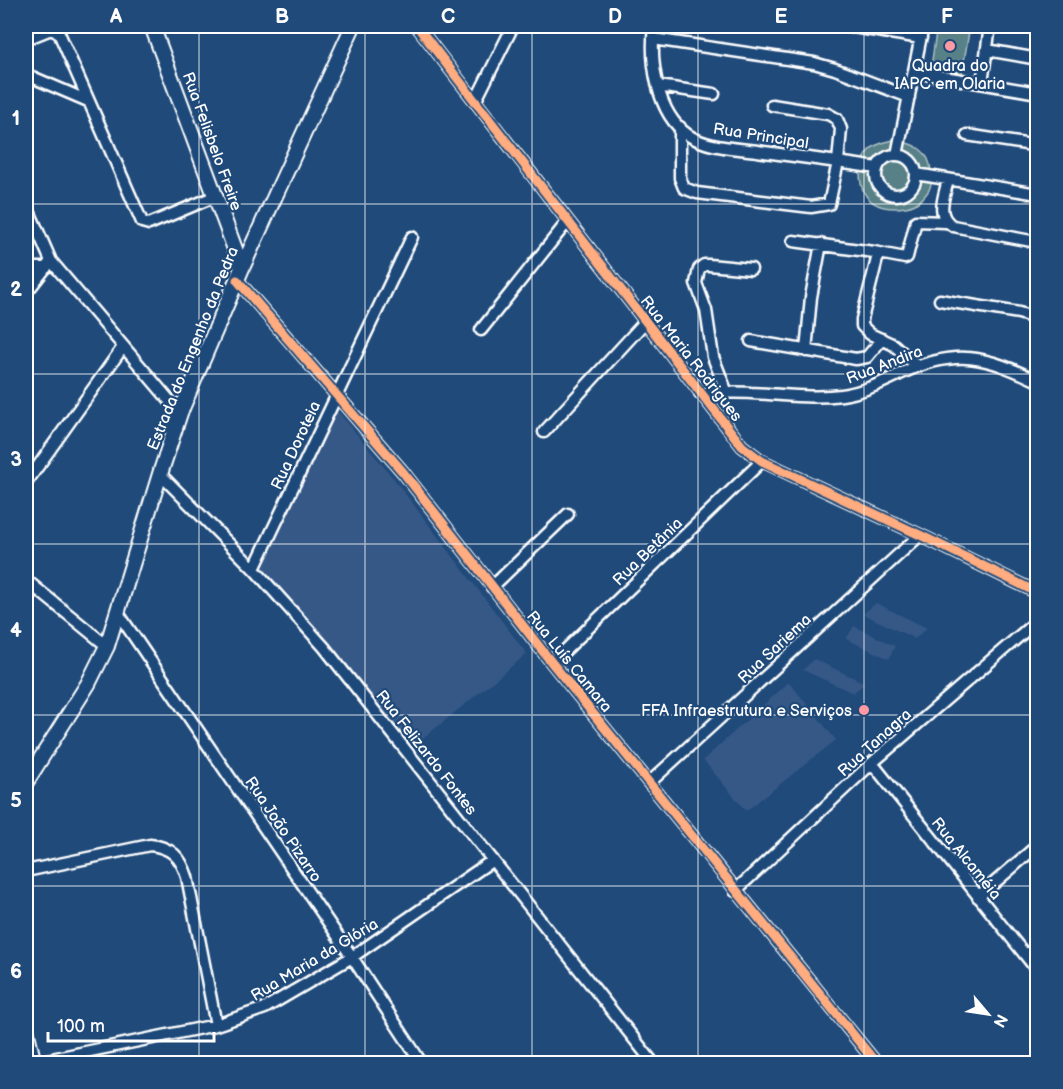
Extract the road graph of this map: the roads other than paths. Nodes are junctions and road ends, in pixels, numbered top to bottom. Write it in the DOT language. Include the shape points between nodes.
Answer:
graph roads {
  1 [pos="152,26"];
  2 [pos="352,26"];
  3 [pos="417,26"];
  4 [pos="513,26"];
  5 [pos="654,26"];
  6 [pos="847,26"];
  7 [pos="923,26"];
  8 [pos="990,26"];
  9 [pos="921,38"];
  10 [pos="26,39"];
  11 [pos="653,39"];
  12 [pos="987,51"];
  13 [pos="1038,59"];
  14 [pos="915,72"];
  15 [pos="32,77"];
  16 [pos="982,83"];
  17 [pos="658,86"];
  18 [pos="1038,93"];
  19 [pos="714,94"];
  20 [pos="909,97"];
  21 [pos="476,100"];
  22 [pos="88,101"];
  23 [pos="772,105"];
  24 [pos="680,127"];
  25 [pos="967,135"];
  26 [pos="1038,146"];
  27 [pos="897,155"];
  28 [pos="838,162"];
  29 [pos="877,168"];
  30 [pos="916,174"];
  31 [pos="948,180"];
  32 [pos="1038,195"];
  33 [pos="216,196"];
  34 [pos="26,204"];
  35 [pos="568,221"];
  36 [pos="945,222"];
  37 [pos="412,237"];
  38 [pos="793,241"];
  39 [pos="1031,241"];
  40 [pos="821,244"];
  41 [pos="877,259"];
  42 [pos="48,264"];
  43 [pos="26,268"];
  44 [pos="752,269"];
  45 [pos="239,274"];
  46 [pos="26,293"];
  47 [pos="940,300"];
  48 [pos="1038,319"];
  49 [pos="645,322"];
  50 [pos="481,330"];
  51 [pos="882,339"];
  52 [pos="752,341"];
  53 [pos="123,347"];
  54 [pos="806,351"];
  55 [pos="917,366"];
  56 [pos="1038,381"];
  57 [pos="336,393"];
  58 [pos="700,393"];
  59 [pos="727,393"];
  60 [pos="180,413"];
  61 [pos="544,432"];
  62 [pos="762,461"];
  63 [pos="160,474"];
  64 [pos="26,483"];
  65 [pos="568,514"];
  66 [pos="920,535"];
  67 [pos="254,568"];
  68 [pos="26,580"];
  69 [pos="492,587"];
  70 [pos="1038,593"];
  71 [pos="118,613"];
  72 [pos="1038,620"];
  73 [pos="107,646"];
  74 [pos="552,663"];
  75 [pos="872,763"];
  76 [pos="26,782"];
  77 [pos="649,783"];
  78 [pos="1038,844"];
  79 [pos="493,860"];
  80 [pos="26,871"];
  81 [pos="735,891"];
  82 [pos="978,897"];
  83 [pos="1038,948"];
  84 [pos="1025,955"];
  85 [pos="352,957"];
  86 [pos="1038,971"];
  87 [pos="216,1025"];
  88 [pos="26,1029"];
  89 [pos="31,1063"];
  90 [pos="422,1064"];
  91 [pos="654,1064"];
  92 [pos="876,1064"];
  1 -- 33 [label="street, Rua Felisbelo Freire"];
  2 -- 45 [label="street, Estrada do Engenho da Pedra"];
  3 -- 21 [label="street, Rua Maria Rodrigues"];
  4 -- 21 [label="street"];
  5 -- 11 [label="street, Rua Principal"];
  6 -- 9 [label="street"];
  7 -- 9 [label="street"];
  8 -- 12 [label="street"];
  9 -- 14 [label="street"];
  10 -- 22 [label="street" via="57,30"];
  11 -- 17 [label="street, Rua Principal"];
  11 -- 20 [label="street" via="814,63"];
  12 -- 13 [label="street"];
  12 -- 16 [label="street"];
  14 -- 16 [label="street"];
  14 -- 20 [label="street"];
  15 -- 22 [label="street"];
  16 -- 18 [label="street"];
  17 -- 19 [label="street"];
  17 -- 24 [label="street, Rua Principal"];
  20 -- 27 [label="street"];
  21 -- 35 [label="street, Rua Maria Rodrigues"];
  22 -- 33 [label="street" via="142,222 149,224"];
  23 -- 28 [label="street" via="837,119 841,129"];
  24 -- 28 [label="street, Rua Principal" via="688,135 714,145"];
  24 -- 28 [label="street" via="681,186 698,193 811,207 829,204"];
  25 -- 26 [label="street"];
  27 -- 29 [label="street" via="884,159"];
  27 -- 30 [label="street" via="910,160"];
  28 -- 29 [label="street, Rua Principal"];
  29 -- 30 [label="street" via="879,186 893,195 912,187"];
  30 -- 31 [label="street"];
  31 -- 32 [label="street"];
  31 -- 36 [label="street" via="942,213"];
  33 -- 45 [label="street, Rua Felisbelo Freire"];
  34 -- 42 [label="street"];
  35 -- 49 [label="street, Rua Maria Rodrigues"];
  35 -- 50 [label="street"];
  36 -- 39 [label="street"];
  36 -- 40 [label="street" via="916,221 905,258"];
  37 -- 57 [label="street, Rua Doroteia"];
  38 -- 40 [label="street"];
  40 -- 54 [label="street"];
  41 -- 51 [label="street" via="862,326"];
  42 -- 43 [label="street"];
  42 -- 46 [label="street"];
  42 -- 53 [label="street"];
  44 -- 59 [label="street" via="704,265 696,276 713,357"];
  45 -- 57 [label="street, Rua Luís Camara"];
  45 -- 60 [label="street, Estrada do Engenho da Pedra"];
  47 -- 48 [label="street"];
  49 -- 58 [label="street, Rua Maria Rodrigues"];
  49 -- 61 [label="street"];
  51 -- 54 [label="street" via="862,359"];
  51 -- 55 [label="street"];
  52 -- 54 [label="street"];
  53 -- 60 [label="street"];
  53 -- 64 [label="street"];
  55 -- 56 [label="street, Rua Andira" via="960,357 976,358"];
  55 -- 59 [label="street, Rua Andira" via="869,389 843,395"];
  57 -- 67 [label="street, Rua Doroteia"];
  57 -- 69 [label="street, Rua Luís Camara"];
  58 -- 59 [label="street, Rua Andira"];
  58 -- 62 [label="street, Rua Maria Rodrigues" via="742,446"];
  60 -- 63 [label="street, Estrada do Engenho da Pedra"];
  62 -- 66 [label="street, Rua Maria Rodrigues"];
  62 -- 74 [label="street, Rua Betânia"];
  63 -- 67 [label="street, Rua Felizardo Fontes"];
  63 -- 71 [label="street, Estrada do Engenho da Pedra"];
  65 -- 69 [label="street"];
  66 -- 70 [label="street, Rua Maria Rodrigues"];
  66 -- 77 [label="street, Rua Sariema"];
  67 -- 79 [label="street, Rua Felizardo Fontes" via="324,647"];
  68 -- 73 [label="street"];
  69 -- 74 [label="street, Rua Luís Camara"];
  71 -- 73 [label="street, Estrada do Engenho da Pedra"];
  71 -- 85 [label="street, Rua João Pizarro"];
  72 -- 75 [label="street, Rua Tanagra"];
  73 -- 76 [label="street, Estrada do Engenho da Pedra" via="88,684"];
  74 -- 77 [label="street, Rua Luís Camara"];
  75 -- 81 [label="street, Rua Tanagra"];
  75 -- 82 [label="street, Rua Alcaméia"];
  77 -- 81 [label="street, Rua Luís Camara"];
  78 -- 82 [label="street"];
  79 -- 85 [label="street, Rua Maria da Glória"];
  79 -- 91 [label="street, Rua Felizardo Fontes"];
  80 -- 87 [label="street" via="150,845 171,850 187,877"];
  81 -- 92 [label="street, Rua Luís Camara"];
  82 -- 84 [label="street, Rua Alcaméia"];
  83 -- 84 [label="street"];
  84 -- 86 [label="street, Rua Alcaméia"];
  85 -- 87 [label="street, Rua Maria da Glória" via="266,1008"];
  85 -- 90 [label="street, Rua João Pizarro"];
  87 -- 89 [label="street, Rua Maria da Glória"];
  88 -- 89 [label="street"];
}
